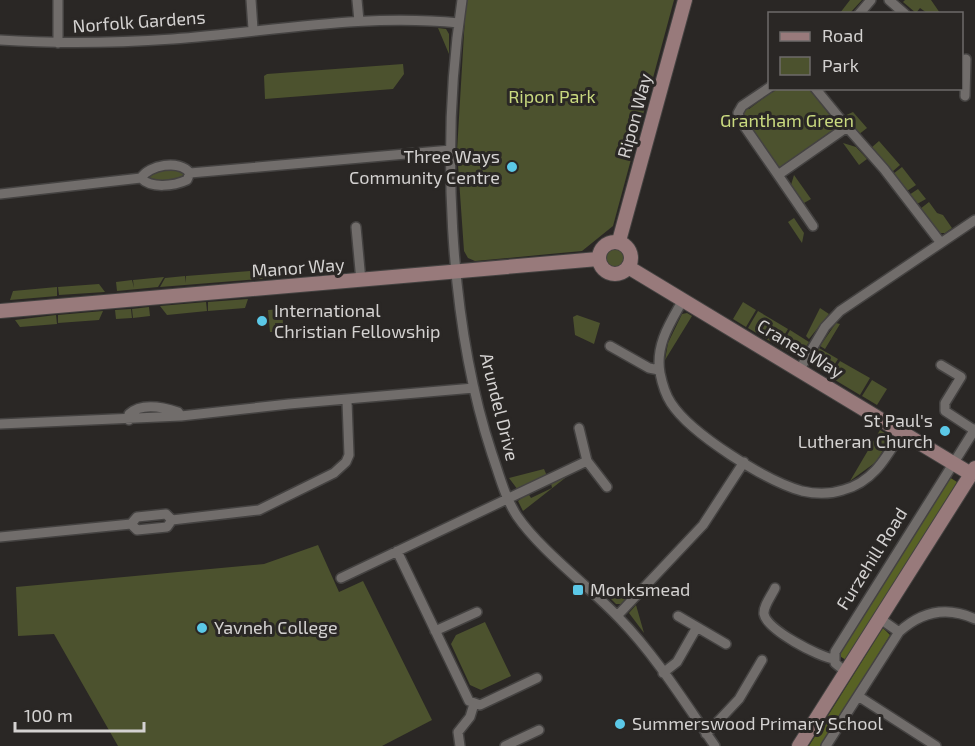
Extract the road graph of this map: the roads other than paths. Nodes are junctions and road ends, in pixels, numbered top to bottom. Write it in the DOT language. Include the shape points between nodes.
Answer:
graph roads {
  1 [pos="58,0"];
  2 [pos="251,0"];
  3 [pos="357,0"];
  4 [pos="462,0"];
  5 [pos="685,0"];
  6 [pos="871,0"];
  7 [pos="889,0"];
  8 [pos="861,12"];
  9 [pos="902,12"];
  10 [pos="359,21"];
  11 [pos="459,23"];
  12 [pos="253,29"];
  13 [pos="0,40"];
  14 [pos="58,43"];
  15 [pos="968,59"];
  16 [pos="768,88"];
  17 [pos="817,90"];
  18 [pos="965,96"];
  19 [pos="847,127"];
  20 [pos="451,150"];
  21 [pos="190,172"];
  22 [pos="778,175"];
  23 [pos="141,178"];
  24 [pos="0,194"];
  25 [pos="975,220"];
  26 [pos="813,226"];
  27 [pos="356,227"];
  28 [pos="619,242"];
  29 [pos="941,243"];
  30 [pos="598,259"];
  31 [pos="628,267"];
  32 [pos="458,272"];
  33 [pos="361,281"];
  34 [pos="683,300"];
  35 [pos="0,311"];
  36 [pos="610,346"];
  37 [pos="941,365"];
  38 [pos="800,369"];
  39 [pos="659,370"];
  40 [pos="474,388"];
  41 [pos="347,401"];
  42 [pos="0,424"];
  43 [pos="579,428"];
  44 [pos="975,429"];
  45 [pos="903,430"];
  46 [pos="587,460"];
  47 [pos="744,462"];
  48 [pos="953,463"];
  49 [pos="974,471"];
  50 [pos="607,487"];
  51 [pos="508,498"];
  52 [pos="0,537"];
  53 [pos="397,551"];
  54 [pos="341,578"];
  55 [pos="775,588"];
  56 [pos="477,612"];
  57 [pos="617,616"];
  58 [pos="678,616"];
  59 [pos="879,618"];
  60 [pos="975,619"];
  61 [pos="697,627"];
  62 [pos="435,631"];
  63 [pos="899,632"];
  64 [pos="726,644"];
  65 [pos="834,658"];
  66 [pos="762,660"];
  67 [pos="846,672"];
  68 [pos="663,673"];
  69 [pos="537,678"];
  70 [pos="858,696"];
  71 [pos="474,704"];
  72 [pos="539,730"];
  73 [pos="706,734"];
  74 [pos="527,736"];
  75 [pos="460,746"];
  76 [pos="505,746"];
  77 [pos="532,746"];
  78 [pos="715,746"];
  79 [pos="799,746"];
  80 [pos="826,746"];
  81 [pos="936,746"];
  1 -- 14 [label="street"];
  2 -- 12 [label="street"];
  3 -- 10 [label="street"];
  4 -- 11 [label="street, Arundel Drive"];
  5 -- 28 [label="street, Ripon Way"];
  6 -- 8 [label="street"];
  7 -- 9 [label="street"];
  10 -- 11 [label="street, Norfolk Gardens" via="392,18"];
  10 -- 12 [label="street, Norfolk Gardens"];
  11 -- 20 [label="street, Arundel Drive"];
  12 -- 14 [label="street, Norfolk Gardens" via="174,39"];
  13 -- 14 [label="street, Norfolk Gardens"];
  15 -- 18 [label="street"];
  16 -- 22 [label="street" via="738,112"];
  17 -- 19 [label="street"];
  19 -- 22 [label="street"];
  19 -- 29 [label="street"];
  20 -- 21 [label="street"];
  20 -- 32 [label="street, Arundel Drive"];
  21 -- 23 [label="street" via="179,165 151,168"];
  21 -- 23 [label="street" via="181,183 152,186"];
  22 -- 26 [label="street"];
  23 -- 24 [label="street"];
  25 -- 29 [label="street"];
  27 -- 33 [label="street"];
  28 -- 30 [label="street" via="605,244"];
  28 -- 31 [label="street" via="631,252"];
  29 -- 38 [label="street" via="840,311 825,327"];
  30 -- 31 [label="street" via="610,273 621,273"];
  30 -- 32 [label="street, Manor Way"];
  31 -- 34 [label="street, Cranes Way"];
  32 -- 33 [label="street, Manor Way"];
  32 -- 40 [label="street, Arundel Drive"];
  33 -- 35 [label="street, Manor Way"];
  34 -- 38 [label="street, Cranes Way"];
  34 -- 39 [label="street" via="664,336"];
  36 -- 39 [label="street"];
  37 -- 44 [label="street" via="961,377 945,403 945,411"];
  38 -- 45 [label="street, Cranes Way"];
  39 -- 47 [label="street" via="671,403 686,420"];
  40 -- 41 [label="street"];
  40 -- 51 [label="street, Arundel Drive" via="486,437"];
  41 -- 42 [label="street" via="129,420"];
  41 -- 52 [label="street" via="350,447 346,462 258,510 172,520 167,527 137,530 131,524"];
  43 -- 46 [label="street"];
  44 -- 48 [label="street, Furzehill Road"];
  45 -- 47 [label="street" via="874,473 843,491 804,491"];
  45 -- 48 [label="street, Cranes Way"];
  46 -- 50 [label="street"];
  46 -- 51 [label="street"];
  47 -- 57 [label="street" via="703,525"];
  48 -- 49 [label="street, Furzehill Road"];
  48 -- 65 [label="street, Furzehill Road"];
  49 -- 59 [label="street, Furzehill Road"];
  51 -- 53 [label="street"];
  51 -- 57 [label="street, Arundel Drive" via="526,528"];
  53 -- 54 [label="street"];
  53 -- 62 [label="street"];
  55 -- 65 [label="street" via="764,610 765,617 785,636 821,657"];
  56 -- 62 [label="street"];
  57 -- 68 [label="street, Arundel Drive"];
  58 -- 61 [label="street"];
  59 -- 63 [label="street"];
  59 -- 67 [label="street, Furzehill Road"];
  60 -- 63 [label="street" via="935,612 918,618"];
  61 -- 64 [label="street"];
  61 -- 68 [label="street" via="677,662"];
  62 -- 71 [label="street"];
  63 -- 70 [label="street"];
  65 -- 67 [label="street"];
  66 -- 73 [label="street" via="739,699"];
  67 -- 79 [label="street, Furzehill Road"];
  68 -- 73 [label="street, Arundel Drive"];
  69 -- 71 [label="street" via="480,705"];
  70 -- 80 [label="street"];
  70 -- 81 [label="street"];
  71 -- 75 [label="street" via="458,732"];
  72 -- 74 [label="street"];
  73 -- 78 [label="street, Arundel Drive"];
  74 -- 76 [label="street"];
  74 -- 77 [label="street"];
}
